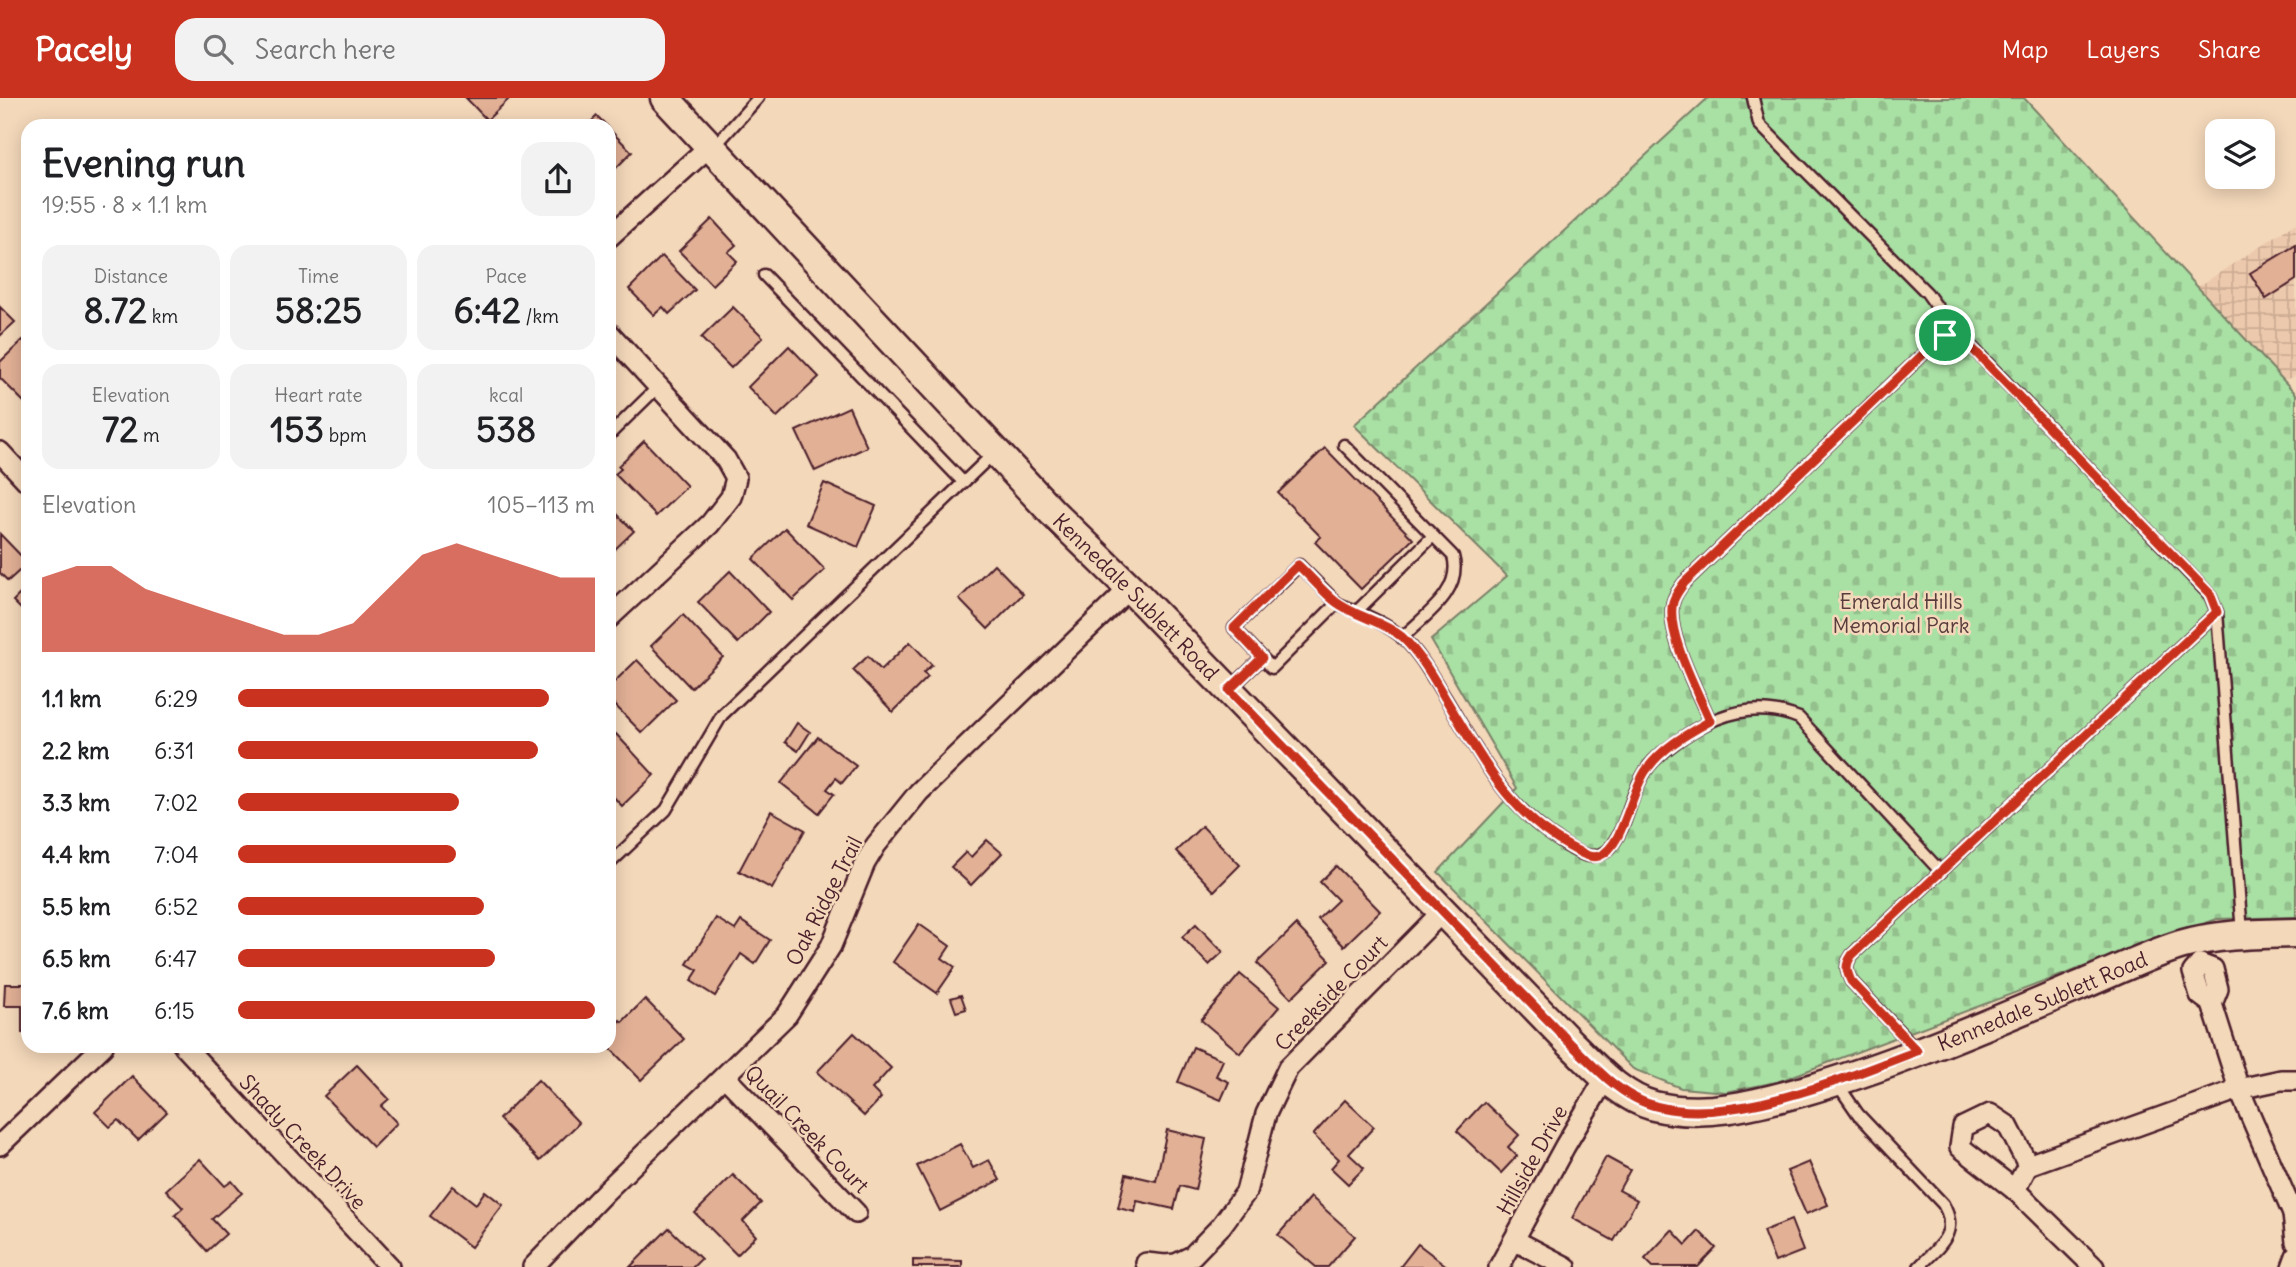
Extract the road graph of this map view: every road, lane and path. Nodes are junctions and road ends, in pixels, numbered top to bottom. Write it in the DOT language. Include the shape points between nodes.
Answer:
graph roads {
  1 [pos="665,98"];
  2 [pos="758,98"];
  3 [pos="1753,98"];
  4 [pos="712,146"];
  5 [pos="616,231"];
  6 [pos="764,275"];
  7 [pos="1956,334"];
  8 [pos="616,341"];
  9 [pos="658,387"];
  10 [pos="616,428"];
  11 [pos="1344,445"];
  12 [pos="995,451"];
  13 [pos="0,452"];
  14 [pos="21,474"];
  15 [pos="963,482"];
  16 [pos="1433,536"];
  17 [pos="1130,588"];
  18 [pos="1337,603"];
  19 [pos="616,611"];
  20 [pos="1356,612"];
  21 [pos="2217,612"];
  22 [pos="1402,638"];
  23 [pos="1262,658"];
  24 [pos="1229,690"];
  25 [pos="1710,721"];
  26 [pos="616,857"];
  27 [pos="1941,872"];
  28 [pos="1444,910"];
  29 [pos="2296,933"];
  30 [pos="2242,934"];
  31 [pos="2199,953"];
  32 [pos="1917,1051"];
  33 [pos="96,1053"];
  34 [pos="191,1053"];
  35 [pos="724,1077"];
  36 [pos="1605,1077"];
  37 [pos="2296,1080"];
  38 [pos="1836,1082"];
  39 [pos="2239,1089"];
  40 [pos="0,1144"];
  41 [pos="2028,1165"];
  42 [pos="2015,1190"];
  43 [pos="856,1213"];
  44 [pos="2295,1214"];
  45 [pos="1514,1240"];
  46 [pos="2296,1242"];
  47 [pos="2296,1256"];
  48 [pos="1146,1263"];
  49 [pos="390,1267"];
  50 [pos="533,1267"];
  51 [pos="1499,1267"];
  52 [pos="1566,1267"];
  53 [pos="1919,1267"];
  54 [pos="2094,1267"];
  55 [pos="2292,1267"];
  1 -- 4 [label="main road, Kennedale Sublett Road"];
  2 -- 4 [label="lane"];
  3 -- 7 [label="lane" via="1759,124 1927,293"];
  4 -- 5 [label="street"];
  4 -- 12 [label="main road, Kennedale Sublett Road"];
  6 -- 15 [label="lane"];
  7 -- 21 [label="lane" via="2210,594"];
  7 -- 25 [label="lane" via="1938,340 1684,583 1673,600 1676,639"];
  8 -- 9 [label="street"];
  9 -- 10 [label="lane"];
  9 -- 19 [label="street" via="726,460 736,478 731,497 710,524"];
  11 -- 16 [label="lane"];
  12 -- 15 [label="lane"];
  12 -- 17 [label="main road, Kennedale Sublett Road"];
  13 -- 14 [label="street"];
  15 -- 26 [label="lane" via="722,715 666,810"];
  16 -- 20 [label="lane"];
  16 -- 22 [label="lane" via="1453,556 1453,583"];
  17 -- 24 [label="main road, Kennedale Sublett Road"];
  17 -- 35 [label="street, Oak Ridge Trail" via="919,792 865,863 831,946 787,1015"];
  18 -- 20 [label="lane"];
  18 -- 23 [label="lane" via="1272,668"];
  18 -- 23 [label="lane" via="1298,565 1234,628"];
  20 -- 22 [label="lane"];
  21 -- 27 [label="lane"];
  21 -- 30 [label="lane"];
  22 -- 25 [label="lane" via="1427,667 1497,783 1529,818 1585,855 1598,856 1611,847 1646,769 1662,752"];
  23 -- 24 [label="lane"];
  24 -- 28 [label="main road, Kennedale Sublett Road"];
  25 -- 27 [label="lane" via="1753,709 1783,711 1799,718"];
  27 -- 32 [label="lane" via="1846,964 1851,981"];
  28 -- 36 [label="main road, Kennedale Sublett Road"];
  28 -- 48 [label="street, Creekside Court" via="1289,1068 1266,1114 1246,1192 1221,1226 1192,1256 1176,1264"];
  29 -- 30 [label="main road, Kennedale Sublett Road"];
  30 -- 31 [label="main road, Kennedale Sublett Road"];
  31 -- 32 [label="main road, Kennedale Sublett Road" via="2181,945"];
  31 -- 39 [label="street" via="2193,972 2200,995 2212,1004"];
  32 -- 38 [label="main road, Kennedale Sublett Road"];
  33 -- 40 [label="street"];
  34 -- 49 [label="street, Shady Creek Drive"];
  35 -- 43 [label="street, Quail Creek Court"];
  35 -- 50 [label="street, Oak Ridge Trail"];
  36 -- 38 [label="main road, Kennedale Sublett Road" via="1654,1106 1696,1111 1738,1108"];
  36 -- 45 [label="street, Hillside Drive"];
  37 -- 39 [label="street"];
  38 -- 53 [label="lane" via="1858,1114 1943,1203 1950,1216 1947,1235"];
  39 -- 41 [label="street"];
  39 -- 44 [label="street"];
  41 -- 42 [label="street"];
  41 -- 42 [label="street" via="2008,1126 1990,1114 1963,1127 1960,1147"];
  42 -- 54 [label="street"];
  44 -- 46 [label="street"];
  45 -- 51 [label="street, Hillside Drive"];
  45 -- 52 [label="street"];
  47 -- 55 [label="street"];
}
